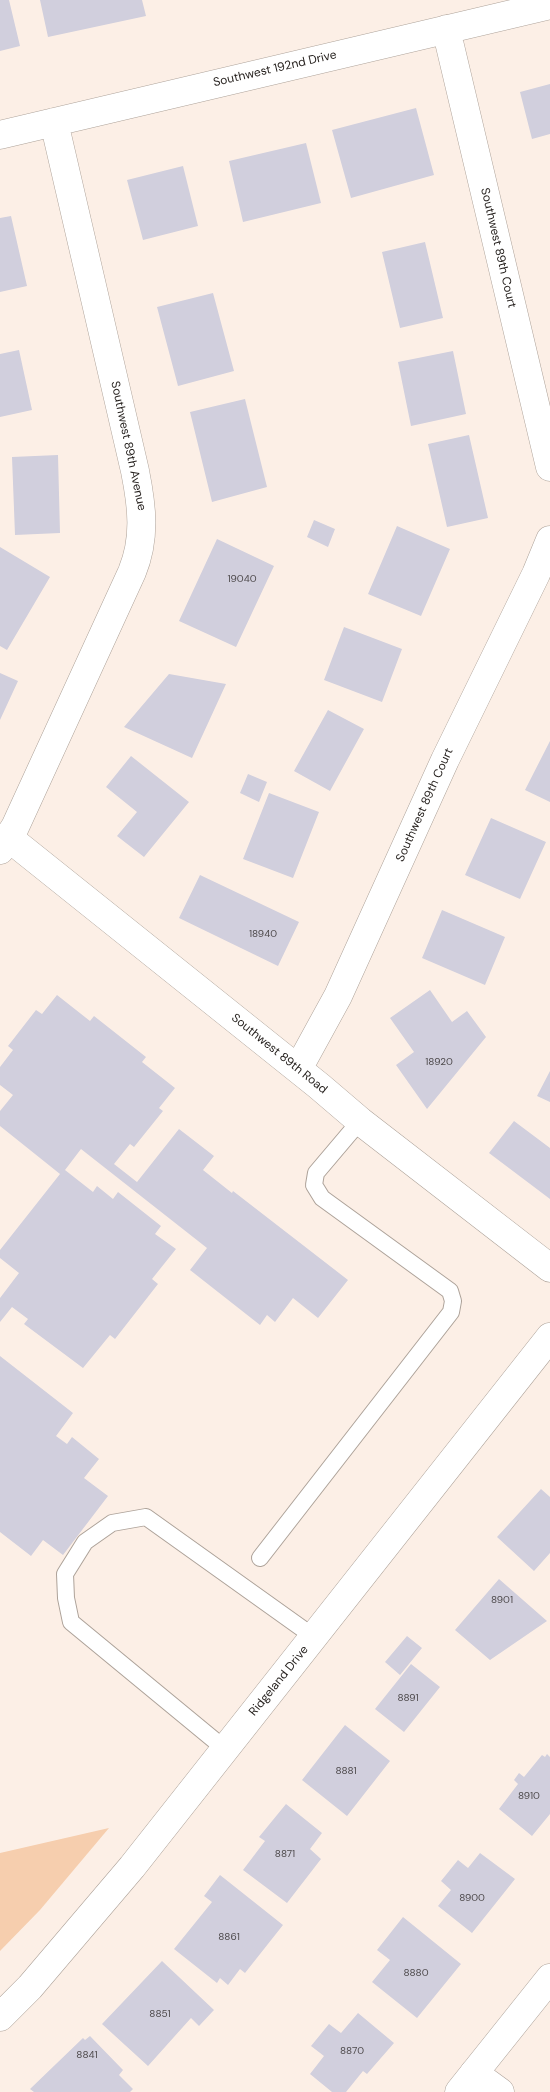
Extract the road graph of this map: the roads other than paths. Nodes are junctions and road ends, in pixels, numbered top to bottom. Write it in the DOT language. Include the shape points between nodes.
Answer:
graph roads {
  1 [pos="550,5"];
  2 [pos="446,29"];
  3 [pos="54,122"];
  4 [pos="0,135"];
  5 [pos="550,467"];
  6 [pos="550,540"];
  7 [pos="4,844"];
  8 [pos="298,1070"];
  9 [pos="360,1121"];
  10 [pos="550,1268"];
  11 [pos="550,1337"];
  12 [pos="260,1558"];
  13 [pos="314,1637"];
  14 [pos="226,1749"];
  15 [pos="550,1978"];
  16 [pos="0,2017"];
  17 [pos="467,2082"];
  18 [pos="500,2092"];
  1 -- 2 [label="street, Southwest 192nd Drive"];
  2 -- 3 [label="street, Southwest 192nd Drive"];
  2 -- 5 [label="street, Southwest 89th Court"];
  3 -- 4 [label="street, Southwest 192nd Drive"];
  3 -- 7 [label="street, Southwest 89th Avenue" via="135,471 142,512 141,544 132,572"];
  6 -- 8 [label="street, Southwest 89th Court" via="341,989"];
  7 -- 8 [label="street, Southwest 89th Road"];
  8 -- 9 [label="street, Southwest 89th Road"];
  9 -- 10 [label="street, Southwest 89th Road"];
  9 -- 12 [label="lane" via="316,1173 314,1185 322,1198 450,1291 452,1312"];
  11 -- 13 [label="street, Ridgeland Drive"];
  13 -- 14 [label="street, Ridgeland Drive"];
  13 -- 14 [label="lane" via="146,1517 112,1522 85,1542 66,1574 71,1622"];
  14 -- 16 [label="street, Ridgeland Drive" via="104,1902"];
  15 -- 17 [label="street"];
  17 -- 18 [label="street"];
}
